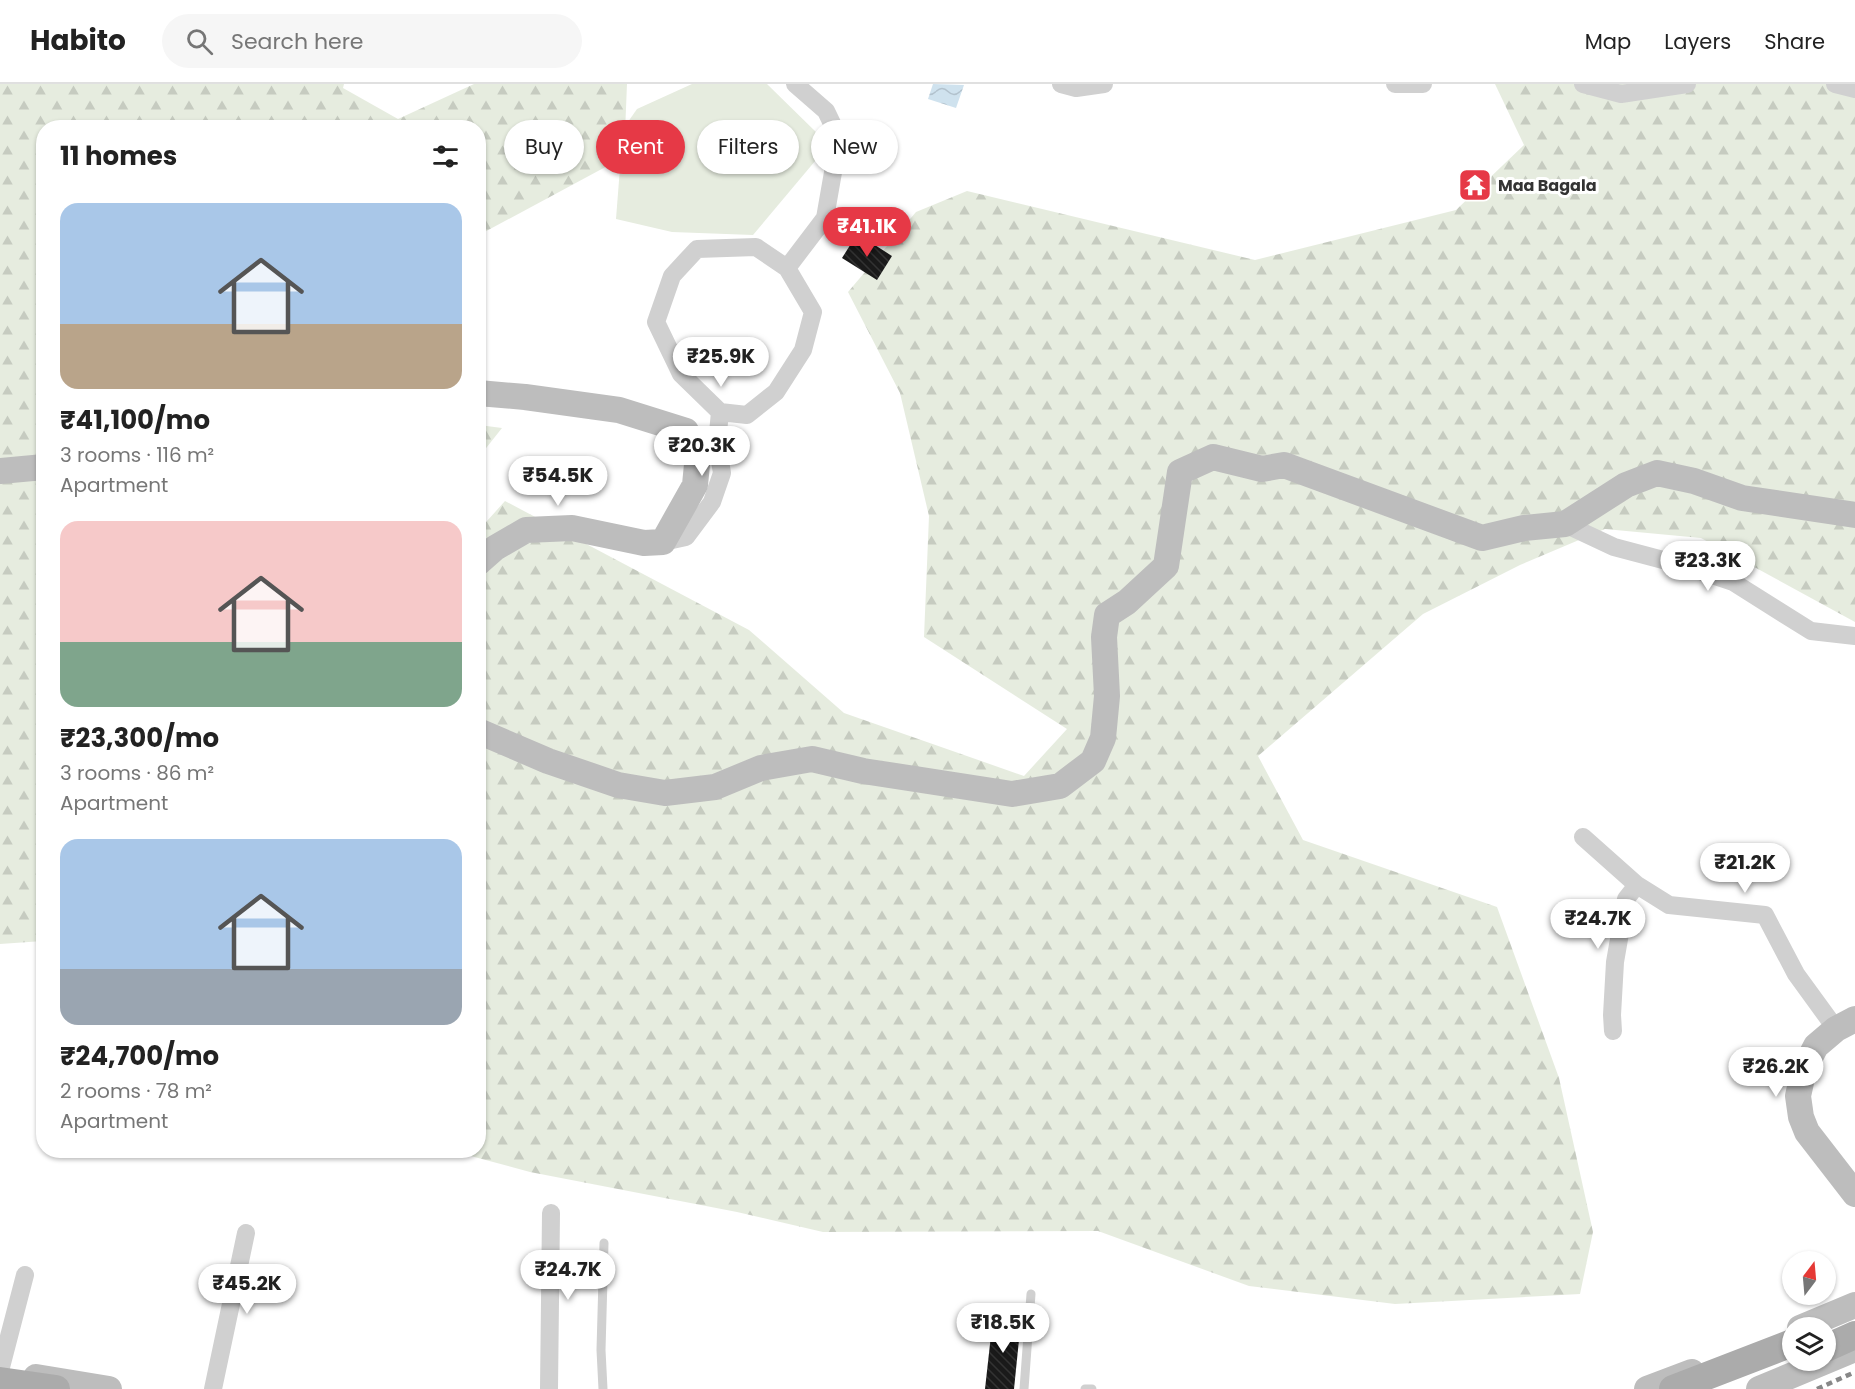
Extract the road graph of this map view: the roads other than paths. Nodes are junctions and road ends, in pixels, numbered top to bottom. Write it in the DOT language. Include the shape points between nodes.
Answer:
graph roads {
  1 [pos="795,84"];
  2 [pos="1061,84"];
  3 [pos="1104,84"];
  4 [pos="1395,84"];
  5 [pos="1423,84"];
  6 [pos="1583,84"];
  7 [pos="1687,84"];
  8 [pos="1835,84"];
  9 [pos="1855,89"];
  10 [pos="788,268"];
  11 [pos="486,394"];
  12 [pos="720,412"];
  13 [pos="36,468"];
  14 [pos="0,471"];
  15 [pos="1855,515"];
  16 [pos="1565,524"];
  17 [pos="663,542"];
  18 [pos="486,556"];
  19 [pos="1855,636"];
  20 [pos="486,734"];
  21 [pos="1583,837"];
  22 [pos="1636,885"];
  23 [pos="1845,1024"];
  24 [pos="1613,1031"];
  25 [pos="1855,1194"];
  26 [pos="551,1213"];
  27 [pos="246,1233"];
  28 [pos="604,1243"];
  29 [pos="25,1275"];
  30 [pos="1031,1294"];
  31 [pos="1855,1305"];
  32 [pos="1826,1317"];
  33 [pos="1855,1318"];
  34 [pos="1836,1326"];
  35 [pos="1782,1334"];
  36 [pos="1855,1335"];
  37 [pos="1836,1344"];
  38 [pos="1782,1347"];
  39 [pos="1855,1349"];
  40 [pos="1782,1366"];
  41 [pos="0,1371"];
  42 [pos="0,1381"];
  43 [pos="56,1389"];
  44 [pos="109,1389"];
  45 [pos="213,1389"];
  46 [pos="549,1389"];
  47 [pos="603,1389"];
  48 [pos="1024,1389"];
  49 [pos="1085,1389"];
  50 [pos="1092,1389"];
  51 [pos="1647,1389"];
  52 [pos="1673,1389"];
  53 [pos="1728,1389"];
  54 [pos="1759,1389"];
  1 -- 10 [label="street" via="826,111 839,138 825,218"];
  2 -- 3 [label="street" via="1076,88"];
  4 -- 5 [label="street"];
  6 -- 7 [label="street" via="1621,94"];
  8 -- 9 [label="street"];
  10 -- 12 [label="street" via="813,312 803,350 776,392 747,415"];
  10 -- 12 [label="street" via="756,247 697,249 672,276 656,321 681,374"];
  11 -- 17 [label="street" via="619,410 686,431 698,454 696,485"];
  12 -- 17 [label="street" via="717,443 722,473 712,502 686,537"];
  13 -- 14 [label="street"];
  15 -- 16 [label="street" via="1742,498 1657,473 1626,485"];
  16 -- 19 [label="street" via="1614,547 1733,582 1811,631"];
  16 -- 20 [label="street" via="1482,538 1284,465 1262,469 1213,457 1180,472 1166,566 1107,615 1103,738 1093,761 1060,786 1012,794 863,771 812,759 761,768 715,787 665,793 618,785"];
  17 -- 18 [label="street" via="644,543 572,528 526,530"];
  21 -- 22 [label="street"];
  22 -- 23 [label="street" via="1669,905 1765,915 1796,975"];
  22 -- 24 [label="street" via="1626,899 1617,951"];
  23 -- 25 [label="street" via="1816,1046 1804,1069 1798,1096 1807,1132"];
  26 -- 46 [label="street"];
  27 -- 45 [label="street"];
  28 -- 47 [label="lane"];
  29 -- 41 [label="street"];
  30 -- 48 [label="lane"];
  31 -- 32 [label="street"];
  33 -- 34 [label="main road"];
  35 -- 51 [label="street"];
  36 -- 37 [label="main road"];
  38 -- 52 [label="main road"];
  39 -- 54 [label="street"];
  40 -- 53 [label="main road"];
  41 -- 44 [label="street"];
  42 -- 43 [label="main road"];
  49 -- 50 [label="lane"];
}
